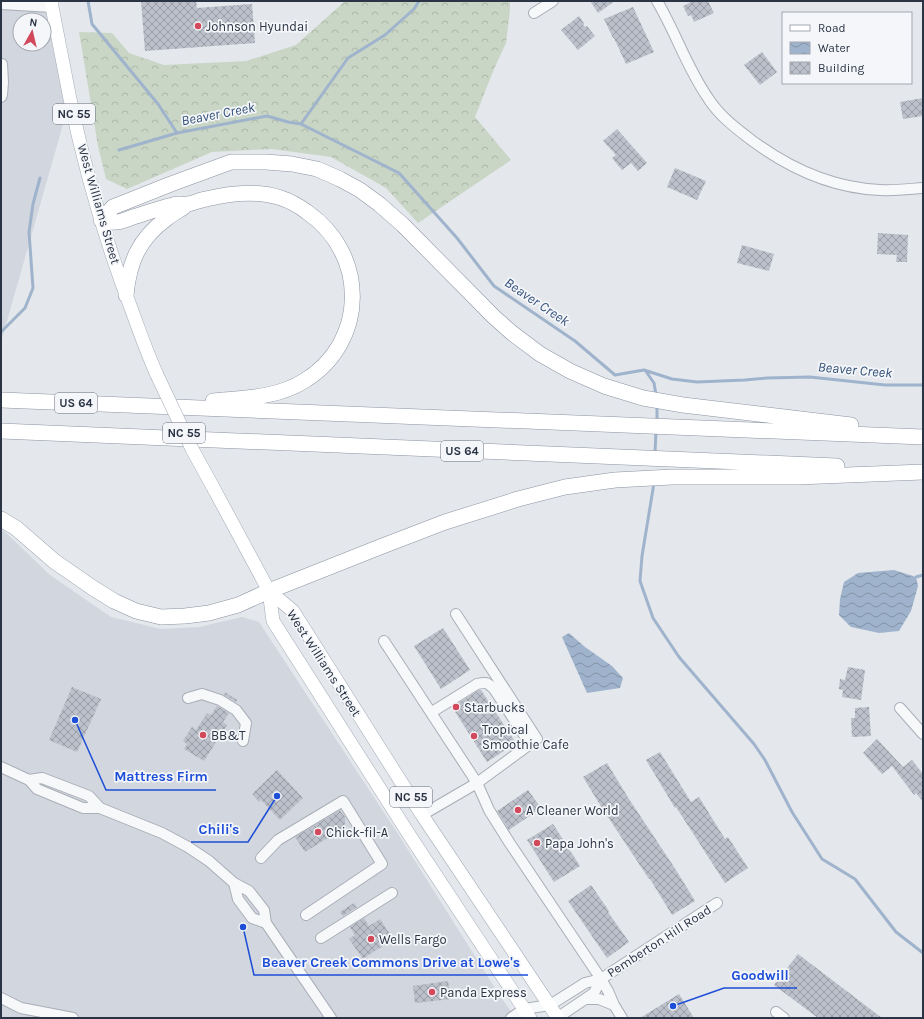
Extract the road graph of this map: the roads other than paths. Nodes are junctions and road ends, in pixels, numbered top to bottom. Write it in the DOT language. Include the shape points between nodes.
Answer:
graph roads {
  1 [pos="553,1"];
  2 [pos="657,1"];
  3 [pos="1,4"];
  4 [pos="52,4"];
  5 [pos="534,13"];
  6 [pos="2,64"];
  7 [pos="1,97"];
  8 [pos="923,188"];
  9 [pos="188,204"];
  10 [pos="101,220"];
  11 [pos="126,295"];
  12 [pos="1,400"];
  13 [pos="151,406"];
  14 [pos="1,431"];
  15 [pos="923,434"];
  16 [pos="923,437"];
  17 [pos="923,471"];
  18 [pos="1,519"];
  19 [pos="269,591"];
  20 [pos="456,614"];
  21 [pos="384,641"];
  22 [pos="188,698"];
  23 [pos="900,708"];
  24 [pos="432,712"];
  25 [pos="923,734"];
  26 [pos="243,741"];
  27 [pos="530,744"];
  28 [pos="1,767"];
  29 [pos="477,783"];
  30 [pos="422,816"];
  31 [pos="261,858"];
  32 [pos="392,894"];
  33 [pos="717,903"];
  34 [pos="306,915"];
  35 [pos="321,938"];
  36 [pos="601,979"];
  37 [pos="1,998"];
  38 [pos="586,999"];
  39 [pos="550,1005"];
  40 [pos="614,1005"];
  41 [pos="527,1013"];
  42 [pos="74,1018"];
  43 [pos="332,1018"];
  44 [pos="511,1018"];
  45 [pos="558,1018"];
  46 [pos="622,1018"];
  1 -- 5 [label="street"];
  2 -- 8 [label="street" via="708,99 731,125 761,147 808,173 846,185 881,190"];
  3 -- 4 [label="street"];
  4 -- 10 [label="main road, West Williams Street / NC 55" via="70,100"];
  6 -- 7 [label="street"];
  9 -- 10 [label="highway" via="175,204 116,222"];
  9 -- 11 [label="highway" via="167,218 143,242 132,262"];
  9 -- 13 [label="highway" via="242,193 261,194 281,198 318,219 331,233 343,253 349,270 352,286 349,323 340,345 320,370 303,382 280,392 258,397"];
  10 -- 11 [label="main road, West Williams Street / NC 55"];
  10 -- 15 [label="highway" via="113,207 231,162 292,164 317,169 360,190 379,204 512,333 570,371 604,386 643,398 683,405"];
  11 -- 19 [label="main road, West Williams Street / NC 55, bridge" via="149,357 192,449"];
  12 -- 13 [label="highway, US 64"];
  13 -- 16 [label="highway, US 64"];
  14 -- 17 [label="highway, US 64"];
  17 -- 19 [label="highway" via="797,477 672,477 615,480 564,487 445,522"];
  18 -- 19 [label="highway" via="92,588 136,611 161,616 209,613 238,605"];
  19 -- 30 [label="main road, West Williams Street / NC 55" via="293,611"];
  19 -- 41 [label="main road, West Williams Street / NC 55" via="273,621"];
  20 -- 27 [label="street" via="537,739"];
  21 -- 24 [label="street"];
  22 -- 26 [label="street" via="202,694 220,700 236,710 246,723"];
  23 -- 25 [label="street"];
  24 -- 27 [label="street" via="484,682 494,689"];
  24 -- 29 [label="street"];
  27 -- 29 [label="street"];
  28 -- 43 [label="street" via="29,780 42,778 89,796 100,808 175,839 204,858 234,883 249,891 264,910 266,923"];
  29 -- 30 [label="street"];
  29 -- 36 [label="street" via="489,810"];
  30 -- 39 [label="main road, West Williams Street / NC 55"];
  31 -- 34 [label="street" via="278,840 343,801 382,864"];
  32 -- 35 [label="street"];
  33 -- 36 [label="street, Pemberton Hill Road"];
  36 -- 38 [label="street, Pemberton Hill Road" via="594,993"];
  36 -- 39 [label="street, Pemberton Hill Road" via="586,983"];
  36 -- 40 [label="street"];
  37 -- 42 [label="street" via="21,1008"];
  38 -- 40 [label="street" via="598,999"];
  38 -- 45 [label="street, Pemberton Hill Road"];
  39 -- 41 [label="street"];
  39 -- 45 [label="main road, West Williams Street / NC 55"];
  40 -- 46 [label="street"];
  41 -- 44 [label="street"];
}
